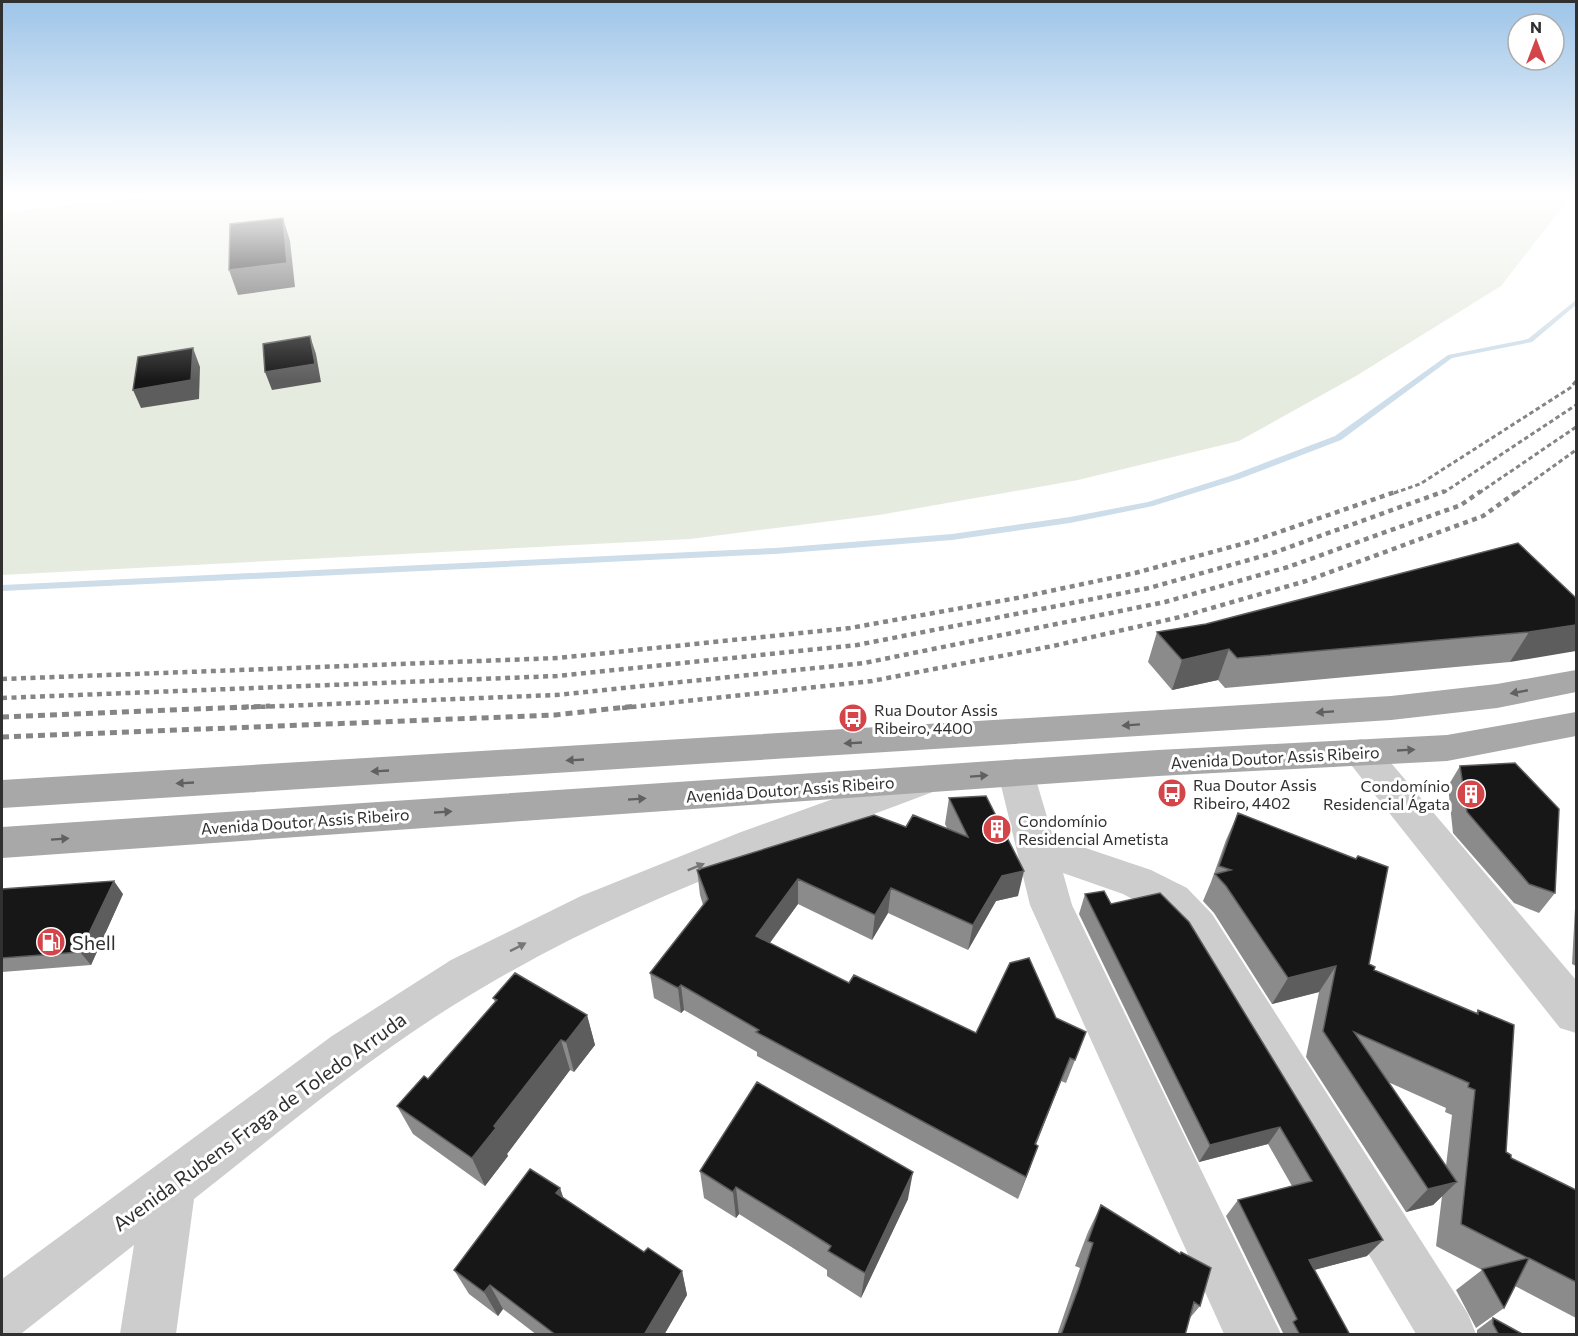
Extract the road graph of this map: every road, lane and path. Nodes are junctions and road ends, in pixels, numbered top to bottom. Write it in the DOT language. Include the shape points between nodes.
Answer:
graph roads {
  1 [pos="1576,681"];
  2 [pos="1576,724"];
  3 [pos="1361,752"];
  4 [pos="1016,773"];
  5 [pos="925,780"];
  6 [pos="2,794"];
  7 [pos="2,843"];
  8 [pos="1037,848"];
  9 [pos="1576,1012"];
  10 [pos="170,1184"];
  11 [pos="2,1313"];
  12 [pos="148,1335"];
  13 [pos="1253,1335"];
  14 [pos="1448,1335"];
  1 -- 6 [label="main road, one-way" via="1497,696 1391,708"];
  3 -- 2 [label="main road, Avenida Doutor Assis Ribeiro, one-way" via="1447,748"];
  3 -- 4 [label="main road, Avenida Doutor Assis Ribeiro"];
  3 -- 9 [label="street"];
  5 -- 4 [label="main road, Avenida Doutor Assis Ribeiro, one-way"];
  4 -- 8 [label="street"];
  7 -- 5 [label="main road, Avenida Doutor Assis Ribeiro, one-way"];
  10 -- 5 [label="street, Avenida Rubens Fraga de Toledo Arruda, one-way" via="348,1051 466,974 596,908"];
  8 -- 13 [label="street" via="1051,905"];
  8 -- 14 [label="street" via="1137,882 1172,900 1197,927"];
  10 -- 11 [label="street, Avenida Rubens Fraga de Toledo Arruda"];
  10 -- 12 [label="street"];
}
